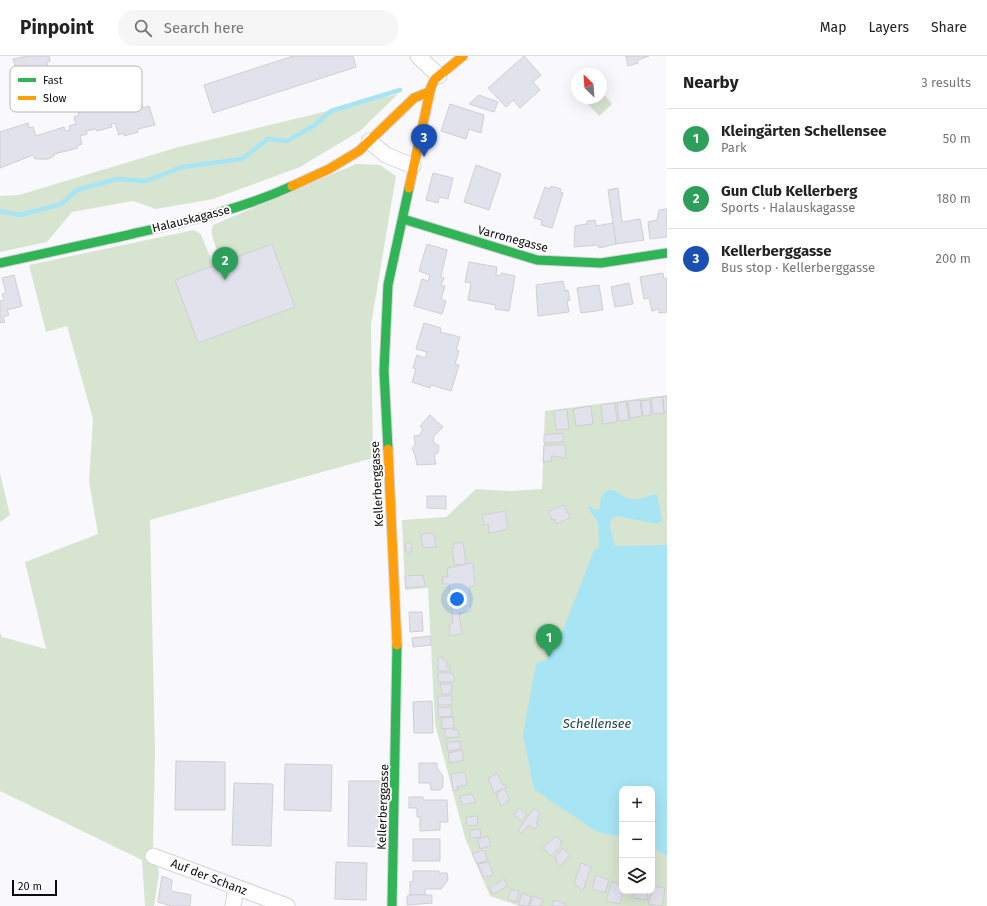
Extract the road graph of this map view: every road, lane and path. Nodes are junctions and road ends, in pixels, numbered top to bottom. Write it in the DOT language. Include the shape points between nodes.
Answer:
graph roads {
  1 [pos="418,56"];
  2 [pos="463,56"];
  3 [pos="439,76"];
  4 [pos="429,92"];
  5 [pos="369,141"];
  6 [pos="413,166"];
  7 [pos="403,219"];
  8 [pos="667,253"];
  9 [pos="1,263"];
  10 [pos="153,856"];
  11 [pos="236,888"];
  12 [pos="233,906"];
  13 [pos="287,906"];
  14 [pos="392,906"];
  1 -- 3 [label="street"];
  2 -- 3 [label="street, Kellerberggasse"];
  3 -- 4 [label="street, Kellerberggasse"];
  4 -- 5 [label="street, Halauskagasse" via="414,98"];
  4 -- 6 [label="street, Kellerberggasse"];
  5 -- 6 [label="street" via="386,155"];
  5 -- 9 [label="street, Halauskagasse" via="359,151 329,169 226,211"];
  6 -- 7 [label="street, Kellerberggasse"];
  7 -- 8 [label="street, Varronegasse" via="537,260 601,264"];
  7 -- 14 [label="street, Kellerberggasse" via="388,285 384,371 398,657"];
  10 -- 11 [label="street, Auf der Schanz"];
  11 -- 12 [label="street"];
  11 -- 13 [label="street, Auf der Schanz"];
}
